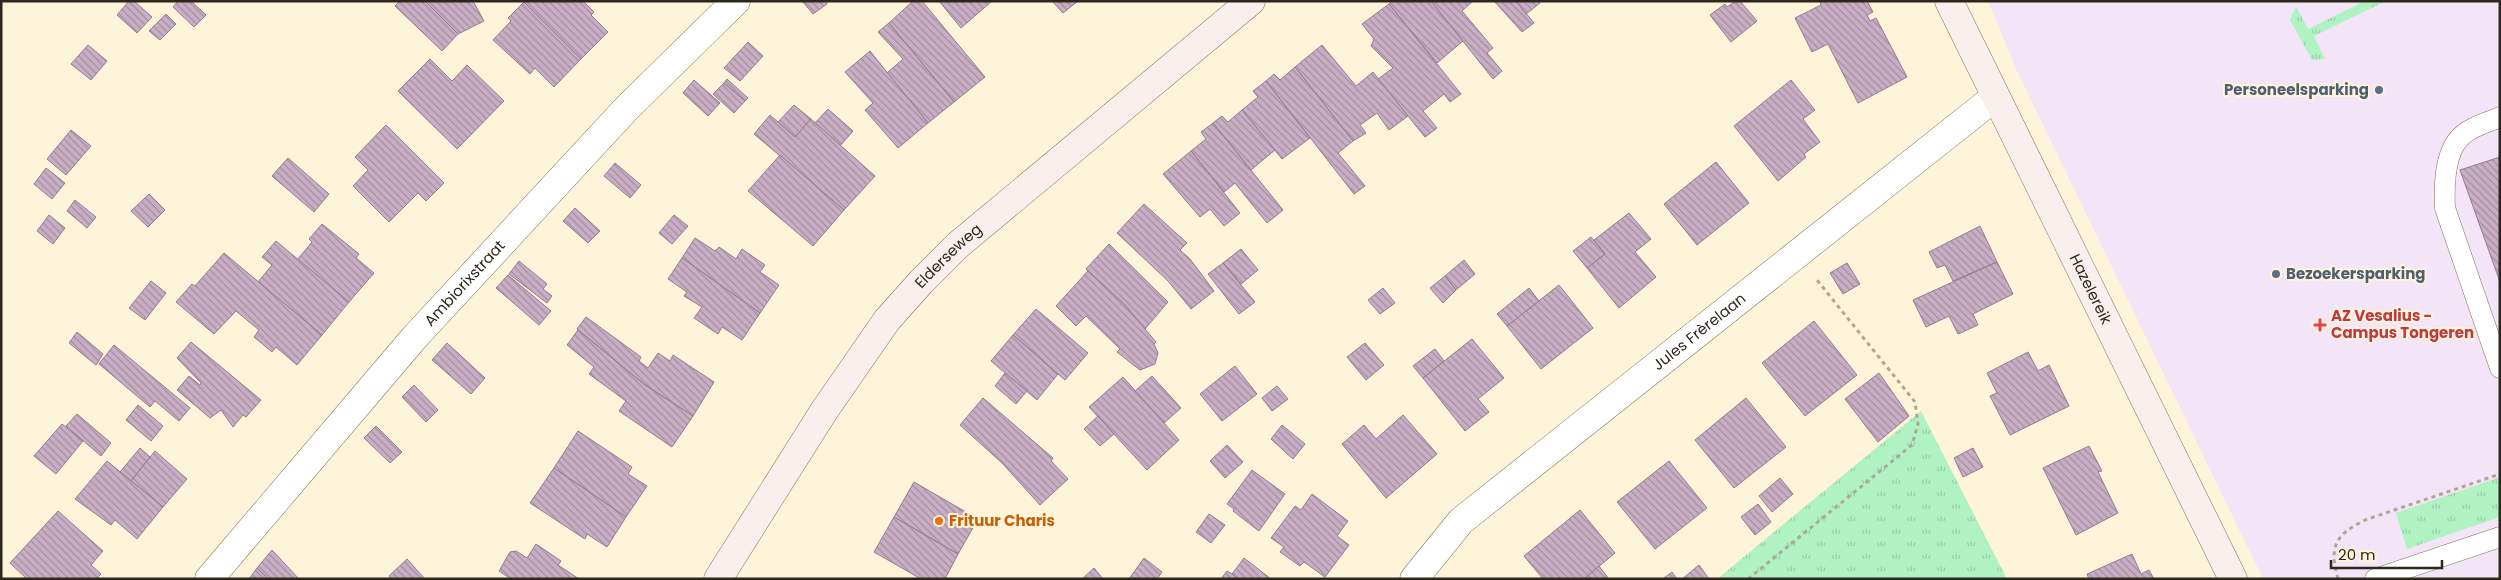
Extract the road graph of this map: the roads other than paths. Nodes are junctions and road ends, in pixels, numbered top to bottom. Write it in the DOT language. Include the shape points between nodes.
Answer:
graph roads {
  1 [pos="736,1"];
  2 [pos="1251,1"];
  3 [pos="1949,1"];
  4 [pos="1995,97"];
  5 [pos="2500,117"];
  6 [pos="2500,368"];
  7 [pos="2500,537"];
  8 [pos="210,579"];
  9 [pos="718,579"];
  10 [pos="1414,579"];
  11 [pos="2233,579"];
  12 [pos="2375,579"];
  1 -- 8 [label="street, Ambiorixstraat" via="626,109 414,338"];
  2 -- 9 [label="main road, Elderseweg" via="958,245 921,282 887,320 824,411"];
  3 -- 4 [label="main road, Hazelereik"];
  4 -- 10 [label="street, Jules Frèrelaan" via="1461,521"];
  4 -- 11 [label="main road, Hazelereik"];
  5 -- 6 [label="lane" via="2464,134 2455,144 2444,183 2445,208"];
  7 -- 12 [label="lane"];
}
